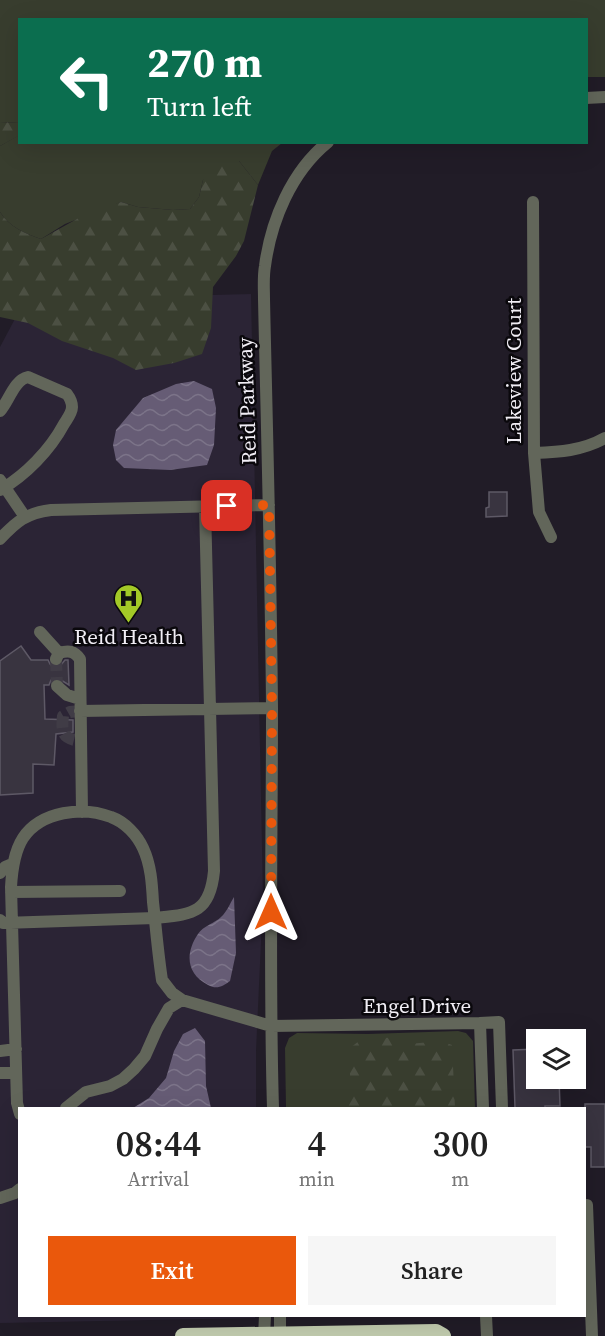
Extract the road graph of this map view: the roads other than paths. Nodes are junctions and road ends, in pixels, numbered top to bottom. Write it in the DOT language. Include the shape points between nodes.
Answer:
graph roads {
  1 [pos="605,97"];
  2 [pos="588,98"];
  3 [pos="325,144"];
  4 [pos="533,202"];
  5 [pos="0,411"];
  6 [pos="605,438"];
  7 [pos="534,453"];
  8 [pos="2,486"];
  9 [pos="269,505"];
  10 [pos="205,506"];
  11 [pos="25,517"];
  12 [pos="551,537"];
  13 [pos="0,539"];
  14 [pos="40,632"];
  15 [pos="57,686"];
  16 [pos="80,705"];
  17 [pos="210,708"];
  18 [pos="272,708"];
  19 [pos="82,812"];
  20 [pos="12,864"];
  21 [pos="0,873"];
  22 [pos="120,891"];
  23 [pos="11,892"];
  24 [pos="155,918"];
  25 [pos="6,921"];
  26 [pos="182,1000"];
  27 [pos="480,1023"];
  28 [pos="271,1026"];
  29 [pos="16,1049"];
  30 [pos="0,1051"];
  31 [pos="0,1073"];
  32 [pos="16,1073"];
  33 [pos="18,1107"];
  34 [pos="67,1107"];
  35 [pos="273,1107"];
  36 [pos="483,1107"];
  37 [pos="502,1107"];
  38 [pos="18,1191"];
  39 [pos="0,1198"];
  40 [pos="587,1205"];
  41 [pos="587,1237"];
  42 [pos="587,1253"];
  43 [pos="265,1317"];
  44 [pos="280,1317"];
  45 [pos="486,1317"];
  46 [pos="272,1335"];
  47 [pos="183,1336"];
  48 [pos="443,1336"];
  49 [pos="487,1336"];
  50 [pos="592,1336"];
  1 -- 2 [label="street"];
  3 -- 9 [label="street, Reid Parkway" via="290,188 269,240 264,269"];
  4 -- 7 [label="street, Lakeview Court"];
  5 -- 8 [label="street" via="20,380 28,377 67,394 72,406 56,438 32,465"];
  6 -- 7 [label="street" via="581,449"];
  7 -- 12 [label="street, Lakeview Court" via="539,512"];
  8 -- 11 [label="street"];
  9 -- 10 [label="street"];
  9 -- 18 [label="street, Reid Parkway"];
  10 -- 11 [label="street" via="51,510"];
  10 -- 17 [label="street"];
  11 -- 13 [label="street"];
  14 -- 16 [label="street" via="58,656 67,650 80,659"];
  15 -- 16 [label="street"];
  16 -- 17 [label="street"];
  16 -- 19 [label="street"];
  17 -- 18 [label="street"];
  17 -- 24 [label="street" via="213,884 202,906 192,913"];
  18 -- 28 [label="street, Reid Parkway"];
  19 -- 20 [label="street" via="55,815 36,824 23,838"];
  19 -- 24 [label="street" via="113,818 133,831 150,869"];
  20 -- 21 [label="street"];
  20 -- 23 [label="street"];
  22 -- 23 [label="street"];
  23 -- 25 [label="street"];
  24 -- 25 [label="street"];
  24 -- 26 [label="street" via="162,980"];
  25 -- 29 [label="street"];
  26 -- 28 [label="street, Engel Drive"];
  26 -- 34 [label="street" via="169,1008 135,1069 110,1086 86,1092"];
  27 -- 28 [label="street, Engel Drive"];
  27 -- 36 [label="street, Engel Drive"];
  27 -- 37 [label="street" via="499,1022"];
  28 -- 35 [label="street, Reid Parkway"];
  29 -- 30 [label="street"];
  29 -- 32 [label="street"];
  31 -- 32 [label="street"];
  32 -- 33 [label="street"];
  38 -- 39 [label="street"];
  40 -- 41 [label="street"];
  41 -- 42 [label="street"];
  42 -- 50 [label="street"];
  43 -- 46 [label="street"];
  44 -- 46 [label="street"];
  45 -- 49 [label="street"];
  46 -- 47 [label="highway"];
  46 -- 48 [label="highway" via="436,1332"];
}
